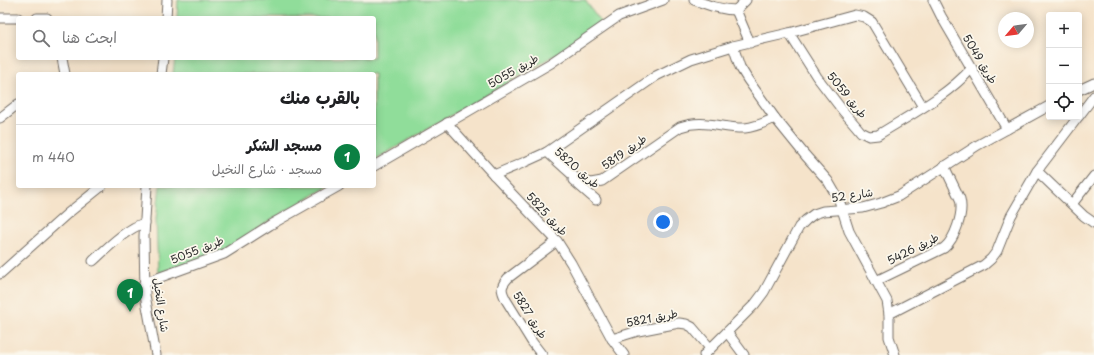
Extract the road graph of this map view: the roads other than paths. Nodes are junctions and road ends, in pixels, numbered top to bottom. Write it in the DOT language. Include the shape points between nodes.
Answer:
graph roads {
  1 [pos="167,0"];
  2 [pos="663,0"];
  3 [pos="694,0"];
  4 [pos="746,0"];
  5 [pos="933,0"];
  6 [pos="736,10"];
  7 [pos="166,16"];
  8 [pos="0,18"];
  9 [pos="16,18"];
  10 [pos="789,33"];
  11 [pos="750,43"];
  12 [pos="733,46"];
  13 [pos="62,60"];
  14 [pos="163,60"];
  15 [pos="972,68"];
  16 [pos="65,72"];
  17 [pos="161,72"];
  18 [pos="1094,82"];
  19 [pos="1082,88"];
  20 [pos="1094,96"];
  21 [pos="16,106"];
  22 [pos="923,107"];
  23 [pos="1046,108"];
  24 [pos="1082,112"];
  25 [pos="0,118"];
  26 [pos="775,118"];
  27 [pos="1076,120"];
  28 [pos="447,123"];
  29 [pos="1008,128"];
  30 [pos="545,153"];
  31 [pos="376,165"];
  32 [pos="944,166"];
  33 [pos="1037,171"];
  34 [pos="494,175"];
  35 [pos="1094,176"];
  36 [pos="100,188"];
  37 [pos="147,188"];
  38 [pos="335,188"];
  39 [pos="596,200"];
  40 [pos="1072,204"];
  41 [pos="842,210"];
  42 [pos="145,223"];
  43 [pos="1094,223"];
  44 [pos="557,241"];
  45 [pos="93,261"];
  46 [pos="0,274"];
  47 [pos="876,281"];
  48 [pos="144,283"];
  49 [pos="888,314"];
  50 [pos="727,332"];
  51 [pos="612,339"];
  52 [pos="707,352"];
  53 [pos="156,355"];
  54 [pos="542,355"];
  55 [pos="624,355"];
  56 [pos="744,355"];
  57 [pos="895,355"];
  1 -- 7 [label="street"];
  2 -- 28 [label="street, طريق 5055" via="619,16 551,63"];
  3 -- 6 [label="street" via="714,7"];
  4 -- 6 [label="street"];
  5 -- 15 [label="street, طريق 5049"];
  6 -- 11 [label="street"];
  8 -- 9 [label="street"];
  10 -- 11 [label="street"];
  10 -- 22 [label="street" via="855,15 864,17 872,22"];
  10 -- 22 [label="street, طريق 5059" via="817,77 861,132 870,136 878,135"];
  11 -- 12 [label="street"];
  12 -- 26 [label="street" via="740,67"];
  12 -- 30 [label="street" via="691,59 656,76"];
  13 -- 16 [label="street"];
  14 -- 17 [label="street"];
  15 -- 22 [label="street, طريق 5059" via="954,86"];
  15 -- 29 [label="street, طريق 5049"];
  18 -- 19 [label="street"];
  20 -- 24 [label="street"];
  21 -- 25 [label="street"];
  23 -- 29 [label="street, شارع 52"];
  26 -- 30 [label="street, طريق 5819" via="754,127 744,128 688,124 607,178 591,183 579,181"];
  26 -- 41 [label="street" via="828,181"];
  27 -- 33 [label="street"];
  28 -- 31 [label="street, طريق 5055"];
  28 -- 34 [label="street, طريق 5825"];
  29 -- 32 [label="street, شارع 52"];
  30 -- 34 [label="street"];
  30 -- 39 [label="street, طريق 5820"];
  32 -- 41 [label="street, شارع 52" via="899,196 863,208"];
  32 -- 47 [label="street, طريق 5426" via="962,204 951,241 944,248"];
  33 -- 40 [label="street"];
  33 -- 49 [label="street" via="1011,216 992,259"];
  34 -- 44 [label="street, طريق 5825"];
  35 -- 40 [label="street"];
  36 -- 46 [label="street"];
  37 -- 42 [label="street, شارع النخيل"];
  38 -- 48 [label="street, طريق 5055" via="224,254"];
  40 -- 43 [label="street"];
  41 -- 47 [label="street" via="849,231"];
  41 -- 50 [label="street, شارع 52" via="814,214 799,227 764,292"];
  42 -- 45 [label="street" via="130,230"];
  42 -- 48 [label="street, شارع النخيل"];
  44 -- 51 [label="street, طريق 5825"];
  44 -- 54 [label="street, طريق 5827" via="508,278 501,288"];
  47 -- 49 [label="street" via="887,301"];
  48 -- 53 [label="street, شارع النخيل"];
  49 -- 57 [label="street" via="889,337"];
  50 -- 52 [label="street, شارع 52"];
  50 -- 56 [label="street"];
  51 -- 52 [label="street, طريق 5821" via="680,323 692,327"];
  51 -- 55 [label="street, طريق 5825"];
}
